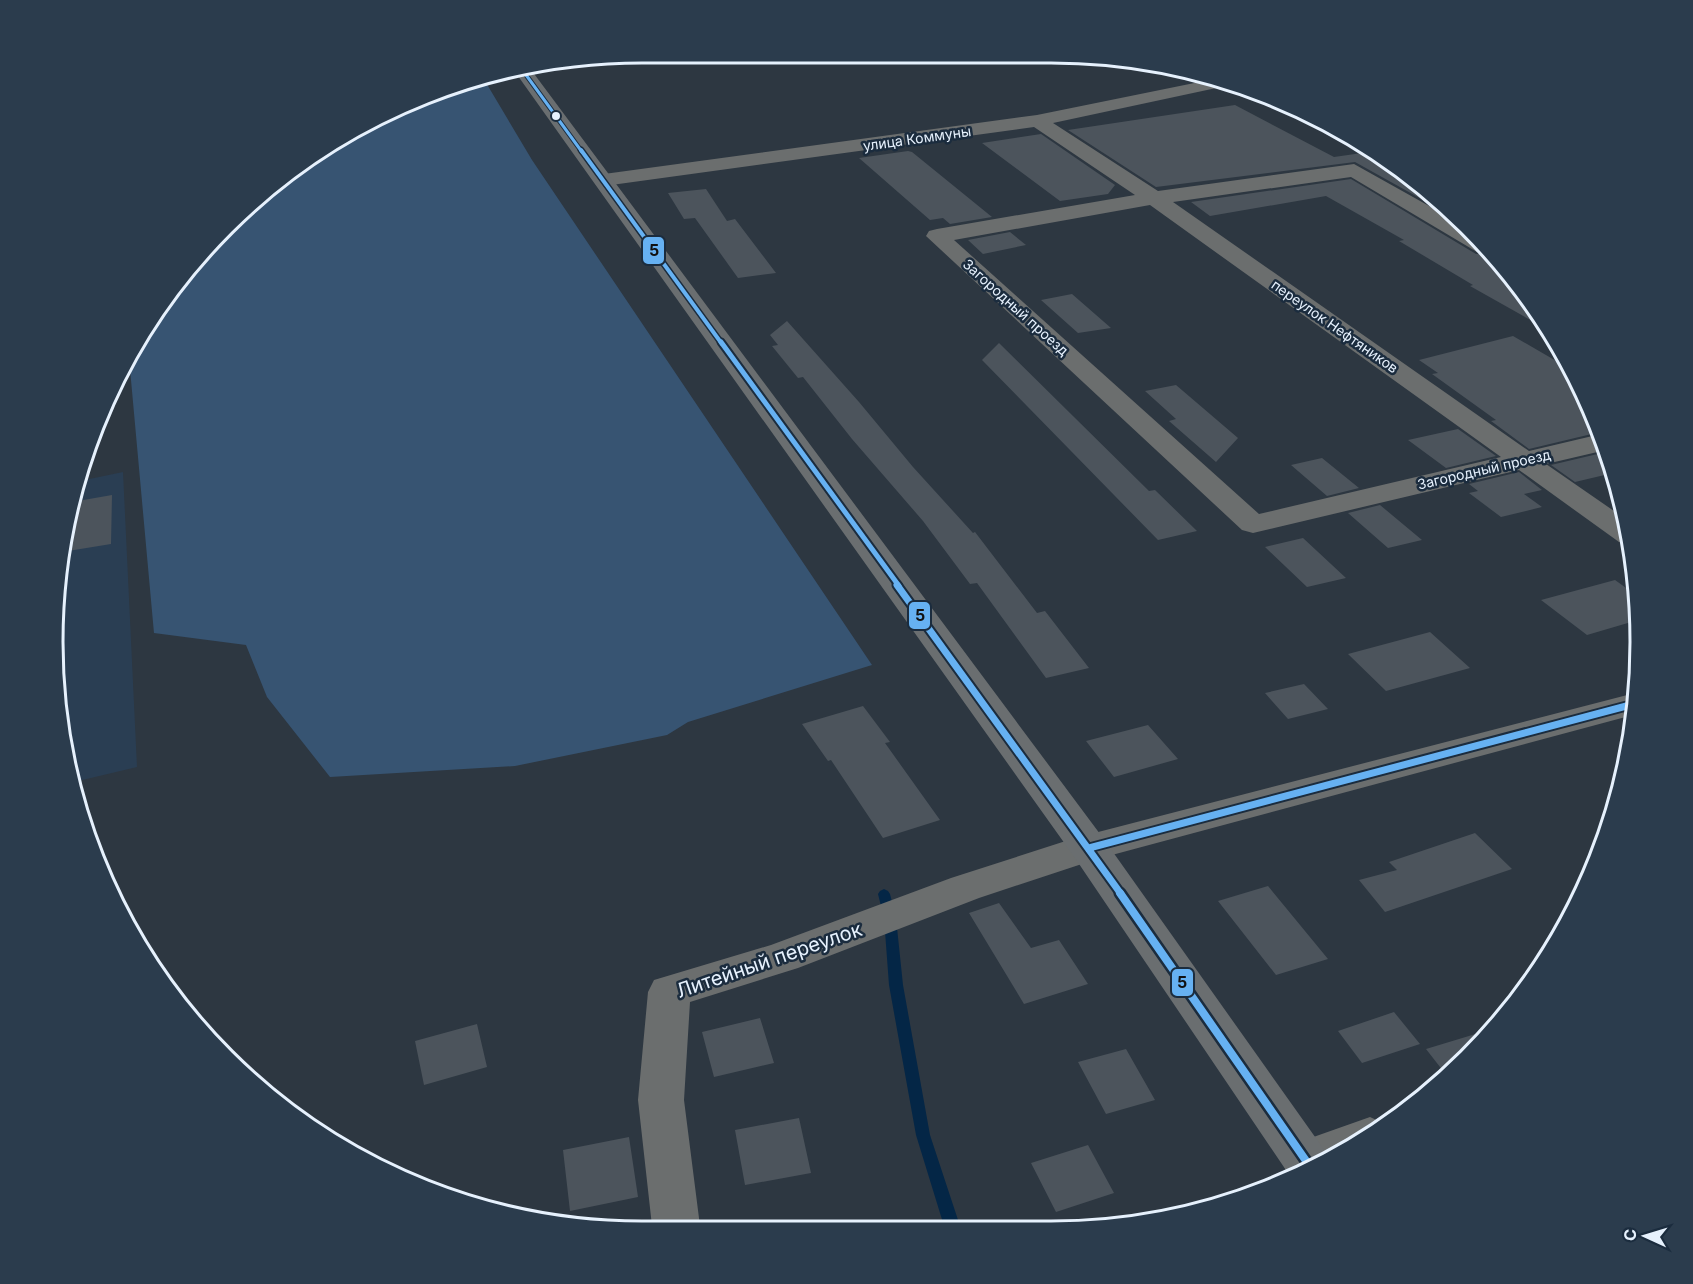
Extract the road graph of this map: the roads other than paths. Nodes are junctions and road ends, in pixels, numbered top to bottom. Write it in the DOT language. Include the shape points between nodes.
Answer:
graph roads {
  1 [pos="526,75"];
  2 [pos="1210,86"];
  3 [pos="1038,121"];
  4 [pos="604,180"];
  5 [pos="1154,198"];
  6 [pos="1458,231"];
  7 [pos="1595,444"];
  8 [pos="1524,460"];
  9 [pos="1619,528"];
  10 [pos="1626,707"];
  11 [pos="1089,848"];
  12 [pos="1306,1161"];
  13 [pos="675,1221"];
  1 -- 4 [label="main road"];
  2 -- 3 [label="street, улица Коммуны"];
  3 -- 4 [label="street, улица Коммуны"];
  3 -- 5 [label="street, переулок Нефтяников"];
  4 -- 11 [label="main road"];
  5 -- 6 [label="street, Загородный проезд" via="1354,170"];
  5 -- 8 [label="street, переулок Нефтяников"];
  5 -- 8 [label="street, Загородный проезд" via="937,236 1253,524"];
  7 -- 8 [label="street, Загородный проезд"];
  8 -- 9 [label="street, переулок Нефтяников"];
  10 -- 11 [label="street"];
  11 -- 12 [label="main road"];
  11 -- 13 [label="street, Литейный переулок" via="965,888 783,957 669,992 661,1100"];
}
